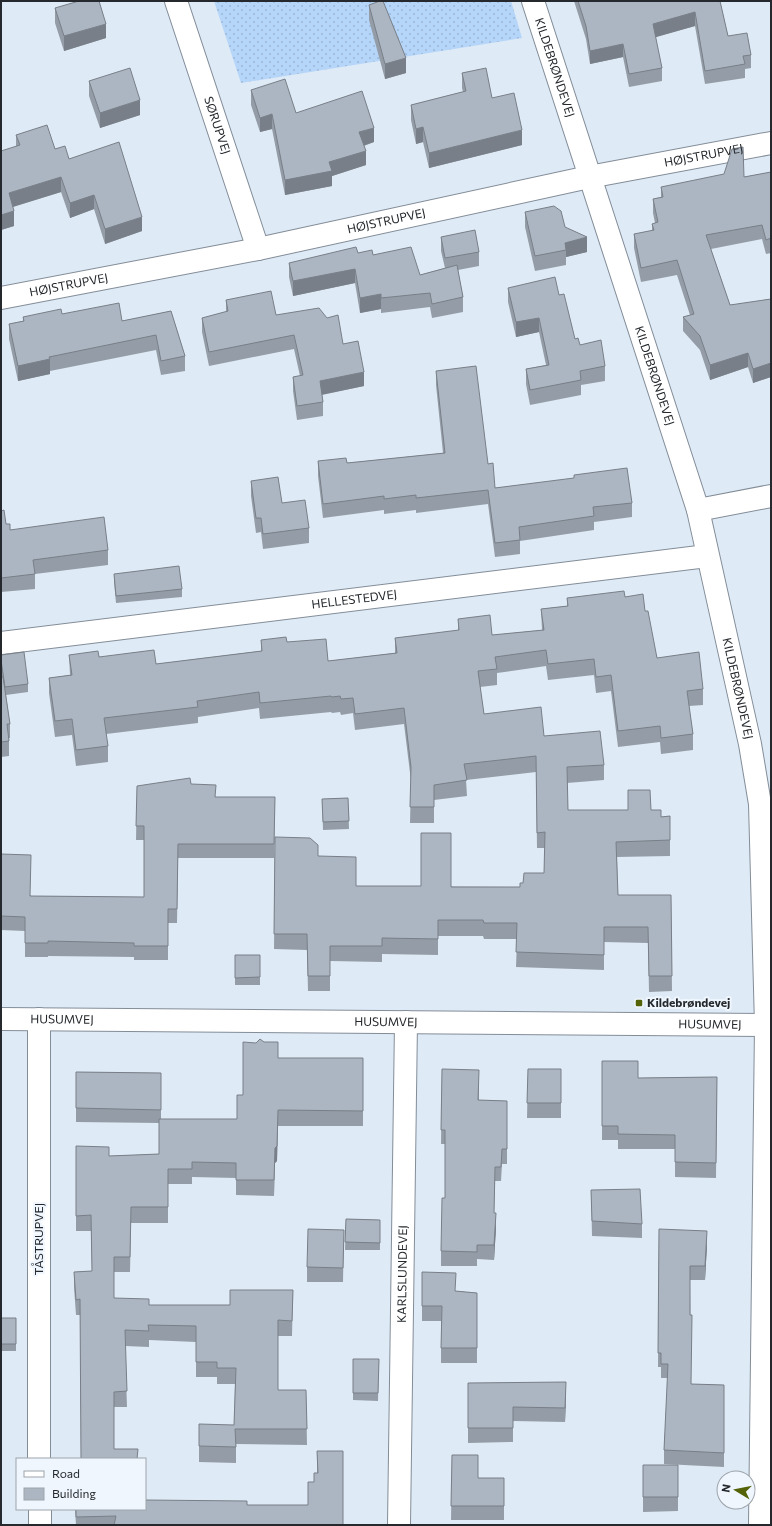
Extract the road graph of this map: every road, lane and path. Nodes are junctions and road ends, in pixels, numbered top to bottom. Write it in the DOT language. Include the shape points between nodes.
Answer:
graph roads {
  1 [pos="176,1"];
  2 [pos="533,1"];
  3 [pos="771,143"];
  4 [pos="589,177"];
  5 [pos="258,249"];
  6 [pos="1,298"];
  7 [pos="771,496"];
  8 [pos="698,510"];
  9 [pos="707,556"];
  10 [pos="1,643"];
  11 [pos="1,1019"];
  12 [pos="39,1019"];
  13 [pos="406,1022"];
  14 [pos="769,1025"];
  15 [pos="767,1432"];
  16 [pos="39,1458"];
  17 [pos="40,1510"];
  18 [pos="40,1525"];
  19 [pos="399,1525"];
  20 [pos="760,1525"];
  1 -- 5 [label="street, SØRUPVEJ"];
  2 -- 4 [label="street, KILDEBRØNDEVEJ"];
  3 -- 4 [label="street, HØJSTRUPVEJ"];
  4 -- 5 [label="street, HØJSTRUPVEJ"];
  4 -- 8 [label="street, KILDEBRØNDEVEJ"];
  5 -- 6 [label="street, HØJSTRUPVEJ"];
  7 -- 8 [label="street"];
  8 -- 9 [label="street, KILDEBRØNDEVEJ"];
  9 -- 10 [label="street, HELLESTEDVEJ"];
  9 -- 14 [label="street, KILDEBRØNDEVEJ" via="750,744 760,804"];
  11 -- 12 [label="street, HUSUMVEJ"];
  12 -- 13 [label="street, HUSUMVEJ"];
  12 -- 16 [label="street, TÅSTRUPVEJ"];
  13 -- 14 [label="street, HUSUMVEJ"];
  13 -- 19 [label="street, KARLSLUNDEVEJ"];
  14 -- 15 [label="street, KILDEBRØNDEVEJ"];
  15 -- 20 [label="street, KILDEBRØNDEVEJ"];
  17 -- 18 [label="street"];
}
